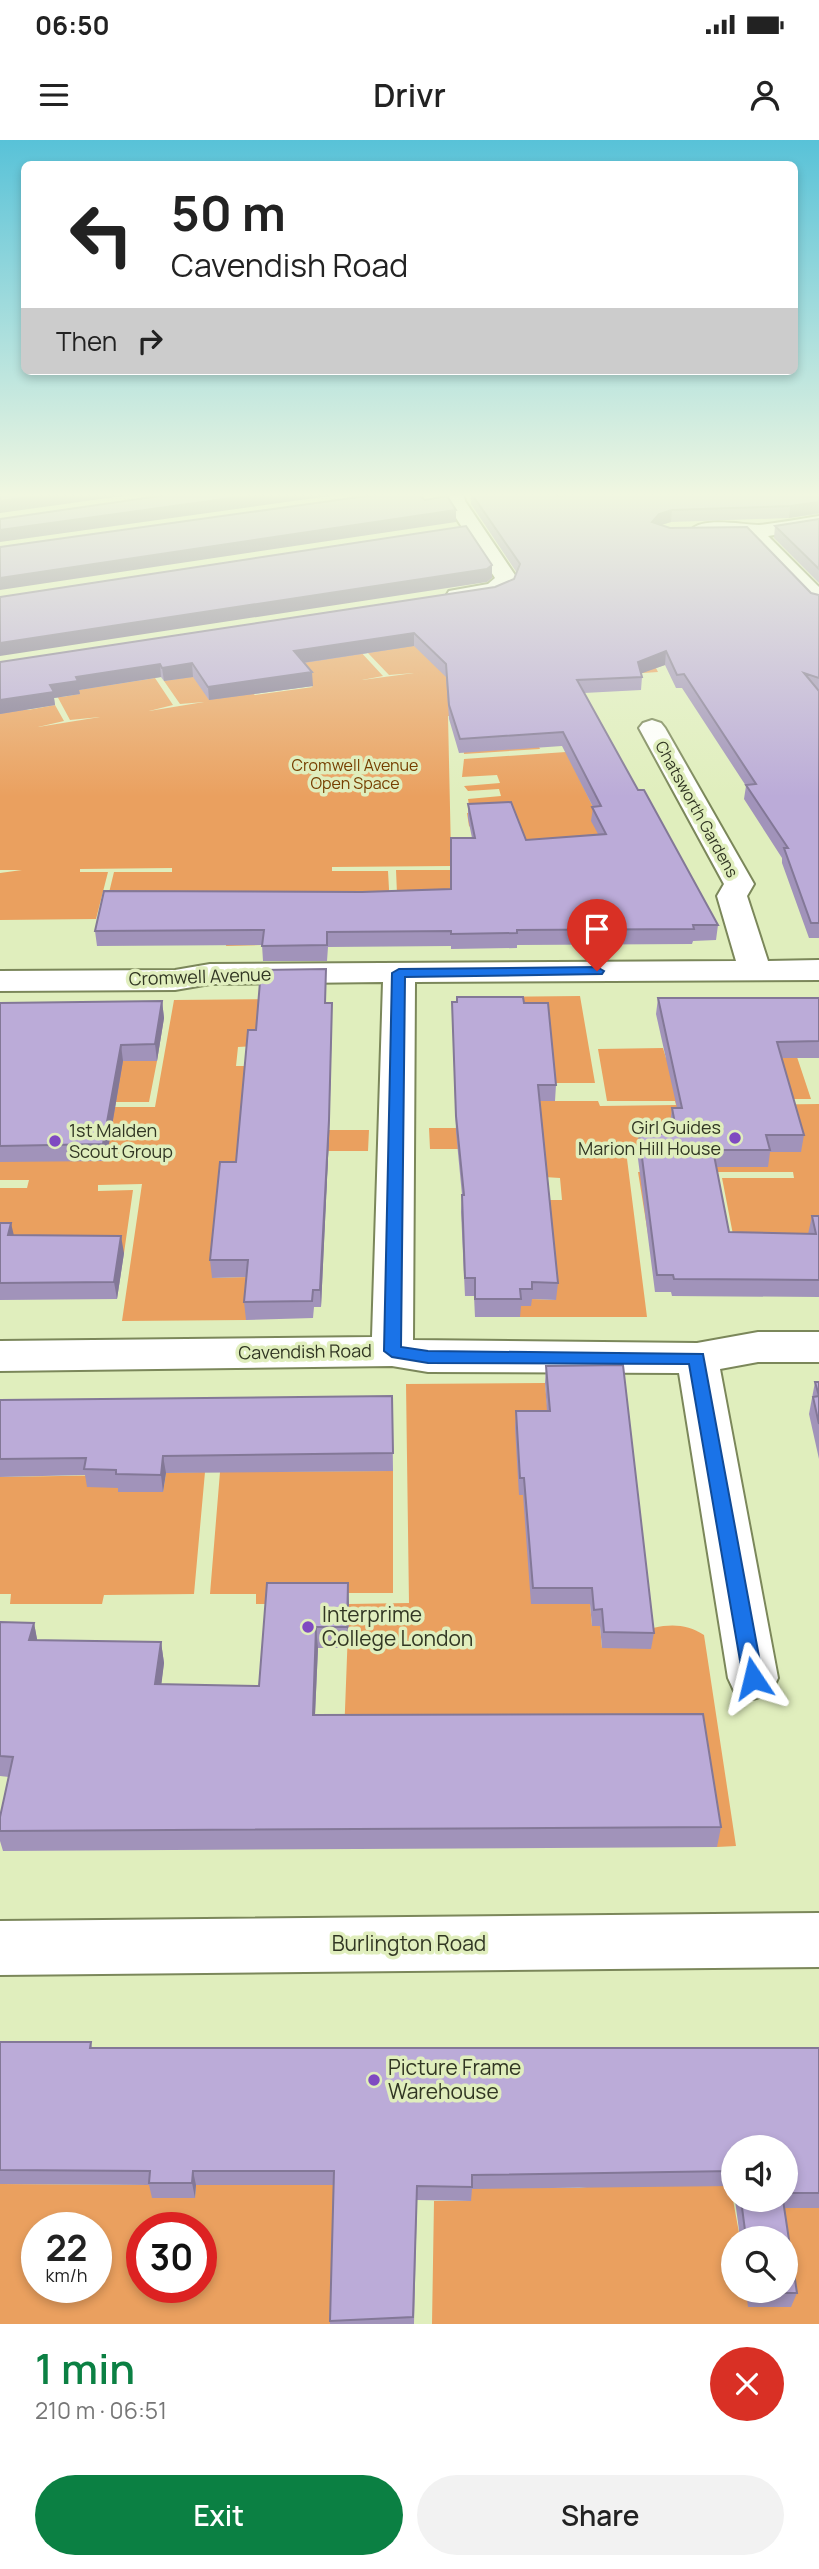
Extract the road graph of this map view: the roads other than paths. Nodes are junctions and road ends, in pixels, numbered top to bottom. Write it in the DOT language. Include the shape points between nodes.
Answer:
graph roads {
  1 [pos="469,594"];
  2 [pos="436,599"];
  3 [pos="652,728"];
  4 [pos="755,970"];
  5 [pos="819,970"];
  6 [pos="399,973"];
  7 [pos="0,981"];
  8 [pos="819,1347"];
  9 [pos="392,1351"];
  10 [pos="0,1356"];
  11 [pos="697,1358"];
  12 [pos="753,1678"];
  13 [pos="819,1940"];
  14 [pos="0,1948"];
  1 -- 2 [label="street"];
  3 -- 4 [label="street, Chatsworth Gardens" via="739,884 732,896"];
  4 -- 5 [label="street, Cromwell Avenue"];
  4 -- 6 [label="street, Cromwell Avenue"];
  6 -- 7 [label="street, Cromwell Avenue"];
  6 -- 9 [label="street"];
  8 -- 11 [label="street, Cavendish Road" via="758,1347"];
  9 -- 10 [label="street, Cavendish Road"];
  9 -- 11 [label="street, Cavendish Road" via="428,1357"];
  11 -- 12 [label="street"];
  13 -- 14 [label="street, Burlington Road"];
}
